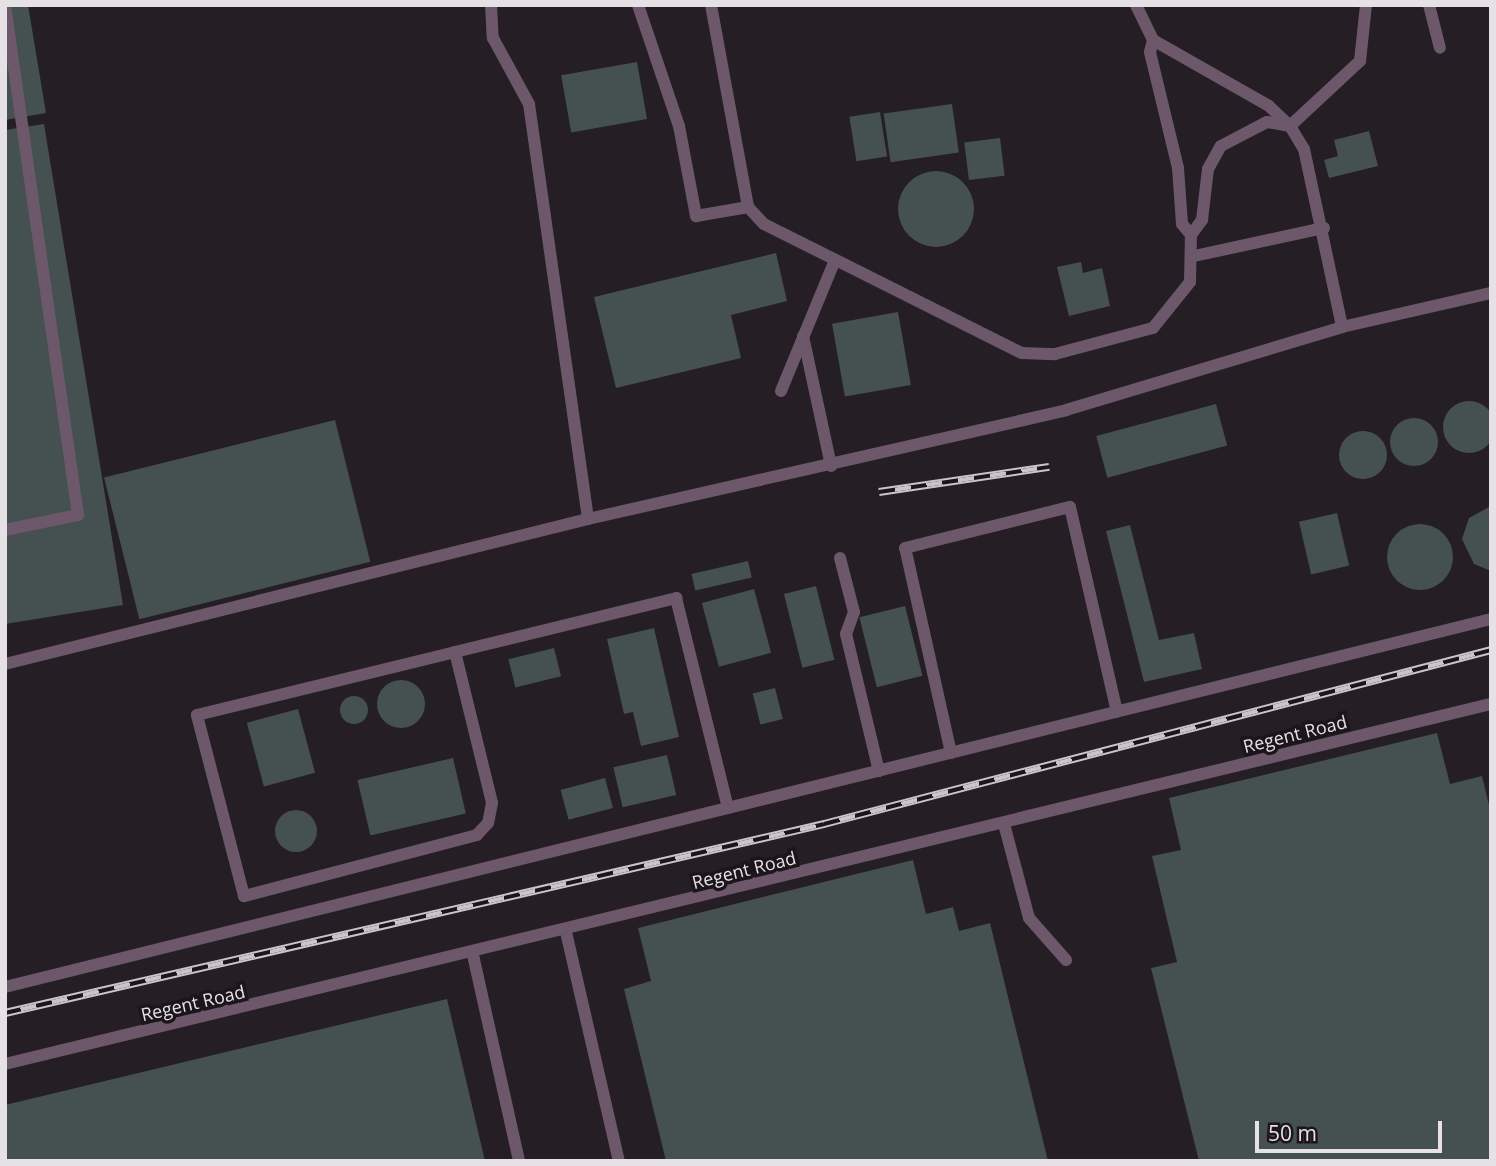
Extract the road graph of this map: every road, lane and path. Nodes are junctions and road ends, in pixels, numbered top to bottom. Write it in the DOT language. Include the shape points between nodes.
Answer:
graph roads {
  1 [pos="5,5"];
  2 [pos="491,5"];
  3 [pos="638,5"];
  4 [pos="711,5"];
  5 [pos="1136,5"];
  6 [pos="1366,5"];
  7 [pos="1429,5"];
  8 [pos="1153,40"];
  9 [pos="1440,48"];
  10 [pos="1290,126"];
  11 [pos="748,207"];
  12 [pos="1324,228"];
  13 [pos="1191,235"];
  14 [pos="1194,256"];
  15 [pos="835,260"];
  16 [pos="1491,293"];
  17 [pos="1342,327"];
  18 [pos="803,336"];
  19 [pos="781,391"];
  20 [pos="831,466"];
  21 [pos="588,519"];
  22 [pos="5,530"];
  23 [pos="840,558"];
  24 [pos="1491,619"];
  25 [pos="455,652"];
  26 [pos="5,664"];
  27 [pos="1491,704"];
  28 [pos="1116,712"];
  29 [pos="951,753"];
  30 [pos="879,771"];
  31 [pos="728,808"];
  32 [pos="1004,824"];
  33 [pos="566,932"];
  34 [pos="473,955"];
  35 [pos="1066,960"];
  36 [pos="5,986"];
  37 [pos="5,1064"];
  38 [pos="519,1161"];
  39 [pos="620,1161"];
  1 -- 22 [label="lane" via="78,515"];
  2 -- 21 [label="lane" via="493,38 529,104"];
  3 -- 11 [label="lane" via="679,126 696,216"];
  4 -- 11 [label="lane"];
  5 -- 8 [label="lane"];
  6 -- 10 [label="lane" via="1360,61"];
  7 -- 9 [label="lane"];
  8 -- 10 [label="lane" via="1269,106"];
  8 -- 13 [label="lane" via="1150,52 1178,168 1182,224"];
  10 -- 12 [label="lane" via="1304,149"];
  10 -- 13 [label="lane" via="1267,122 1221,146 1208,169 1202,220"];
  11 -- 15 [label="lane" via="764,223"];
  12 -- 14 [label="lane"];
  12 -- 17 [label="lane"];
  13 -- 14 [label="lane"];
  14 -- 15 [label="lane" via="1190,282 1153,328 1055,354 1022,354 992,342"];
  15 -- 18 [label="lane"];
  16 -- 17 [label="lane"];
  17 -- 20 [label="lane" via="1066,410"];
  18 -- 19 [label="lane"];
  18 -- 20 [label="lane"];
  20 -- 21 [label="lane"];
  21 -- 26 [label="lane"];
  23 -- 30 [label="lane" via="854,612 846,634"];
  24 -- 28 [label="lane"];
  25 -- 25 [label="lane" via="197,715 244,896 477,835 488,823 492,803"];
  25 -- 31 [label="lane" via="676,598"];
  27 -- 32 [label="lane, Regent Road"];
  28 -- 29 [label="lane"];
  28 -- 29 [label="lane" via="1070,507 905,548"];
  29 -- 30 [label="lane"];
  30 -- 31 [label="lane"];
  31 -- 36 [label="lane"];
  32 -- 33 [label="lane, Regent Road"];
  32 -- 35 [label="lane" via="1029,918"];
  33 -- 34 [label="lane, Regent Road"];
  33 -- 39 [label="lane"];
  34 -- 37 [label="lane, Regent Road"];
  34 -- 38 [label="lane"];
}
